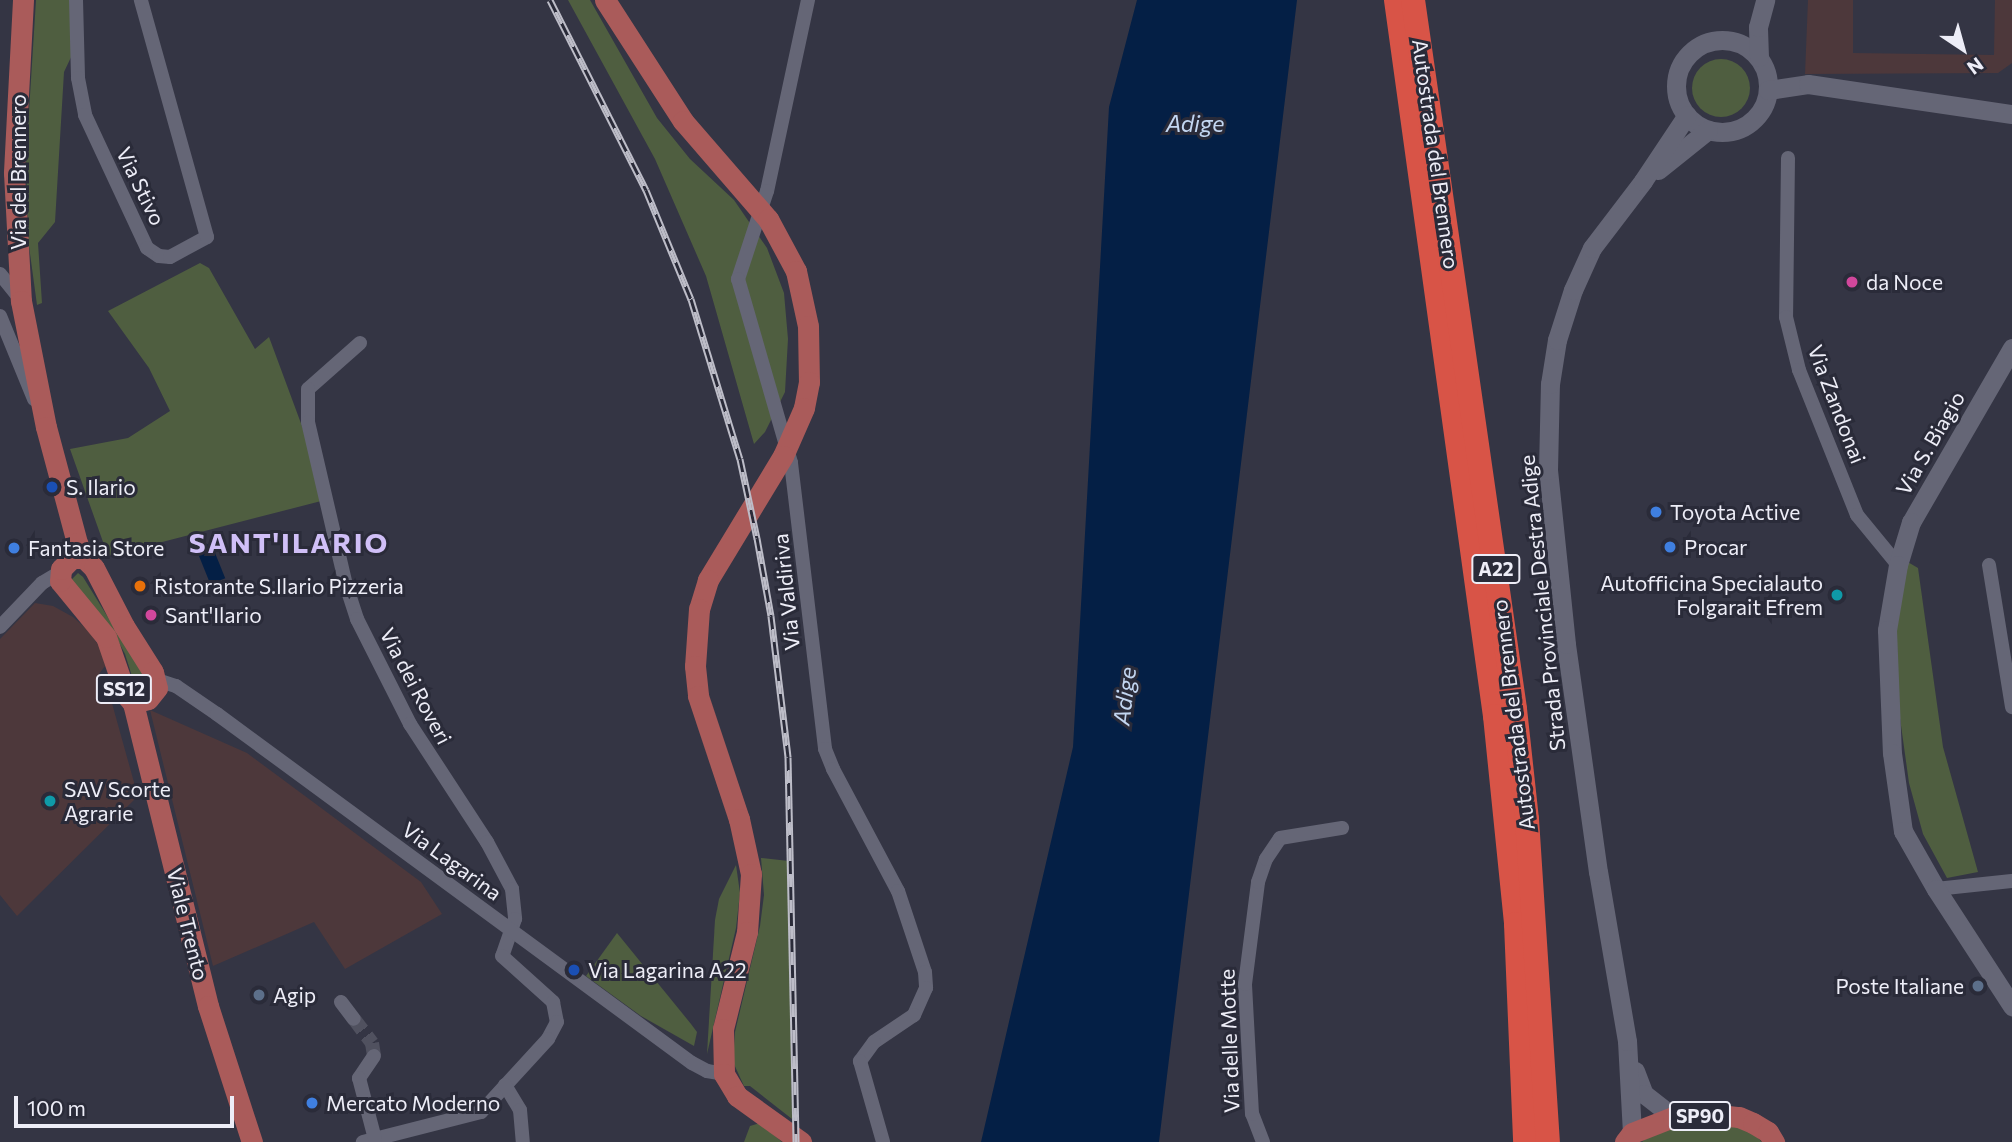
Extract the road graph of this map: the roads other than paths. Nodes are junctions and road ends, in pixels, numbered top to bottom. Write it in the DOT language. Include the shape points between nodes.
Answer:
graph roads {
  1 [pos="23,0"];
  2 [pos="76,0"];
  3 [pos="141,0"];
  4 [pos="605,0"];
  5 [pos="808,0"];
  6 [pos="1396,0"];
  7 [pos="1413,0"];
  8 [pos="1757,0"];
  9 [pos="1765,0"];
  10 [pos="1737,42"];
  11 [pos="1759,57"];
  12 [pos="1768,90"];
  13 [pos="2012,114"];
  14 [pos="1687,115"];
  15 [pos="1708,130"];
  16 [pos="1788,158"];
  17 [pos="1643,181"];
  18 [pos="0,274"];
  19 [pos="22,301"];
  20 [pos="0,316"];
  21 [pos="360,343"];
  22 [pos="2012,348"];
  23 [pos="46,427"];
  24 [pos="84,558"];
  25 [pos="1898,565"];
  26 [pos="1989,565"];
  27 [pos="60,572"];
  28 [pos="67,593"];
  29 [pos="32,596"];
  30 [pos="0,627"];
  31 [pos="157,680"];
  32 [pos="133,703"];
  33 [pos="2012,707"];
  34 [pos="1342,828"];
  35 [pos="2012,881"];
  36 [pos="1936,889"];
  37 [pos="509,929"];
  38 [pos="341,1002"];
  39 [pos="1517,1002"];
  40 [pos="2012,1006"];
  41 [pos="354,1019"];
  42 [pos="1627,1041"];
  43 [pos="374,1056"];
  44 [pos="724,1074"];
  45 [pos="505,1085"];
  46 [pos="1673,1117"];
  47 [pos="1629,1137"];
  48 [pos="369,1140"];
  49 [pos="252,1142"];
  50 [pos="523,1142"];
  51 [pos="801,1142"];
  52 [pos="883,1142"];
  53 [pos="1264,1142"];
  54 [pos="1515,1142"];
  55 [pos="1525,1142"];
  56 [pos="1548,1142"];
  57 [pos="1774,1142"];
  1 -- 19 [label="main road, Via del Brennero / SS12" via="14,173"];
  2 -- 3 [label="street, Via Stivo" via="78,78 85,116 147,248 170,257 207,237"];
  4 -- 44 [label="main road" via="682,121 768,219 796,271 809,340 809,382 798,428 719,557 699,609 698,696 739,820 751,874 747,932 723,1029"];
  5 -- 52 [label="street, Via Valdiriva" via="767,191 738,279 791,463 825,749 898,891 925,972 926,988 914,1015 874,1042 860,1061"];
  6 -- 39 [label="highway, Autostrada del Brennero / A22" via="1495,716 1516,923"];
  7 -- 56 [label="highway, Autostrada del Brennero / A22" via="1515,709 1527,819"];
  8 -- 10 [label="main road"];
  9 -- 11 [label="main road" via="1758,27"];
  10 -- 11 [label="main road"];
  10 -- 14 [label="main road" via="1708,42 1684,60 1676,88"];
  11 -- 12 [label="main road"];
  12 -- 13 [label="main road" via="1808,84"];
  12 -- 15 [label="main road" via="1765,103 1748,124 1722,132"];
  14 -- 15 [label="main road"];
  14 -- 17 [label="main road, Strada Provinciale Destra Adige / SP90"];
  15 -- 17 [label="main road, Strada Provinciale Destra Adige / SP90"];
  16 -- 25 [label="street, Via Zandonai" via="1786,317 1799,370 1857,515"];
  17 -- 42 [label="main road, Strada Provinciale Destra Adige / SP90" via="1592,248 1573,290 1557,341 1548,426 1548,470 1566,644"];
  18 -- 19 [label="street"];
  19 -- 23 [label="main road, Via del Brennero / SS12"];
  20 -- 23 [label="street"];
  21 -- 37 [label="street, Via dei Roveri" via="308,389 308,422 334,538 357,619 387,683 512,889 515,919"];
  22 -- 25 [label="main road, Via S. Biagio" via="1911,522"];
  23 -- 24 [label="main road, SS12"];
  24 -- 27 [label="main road" via="72,558"];
  24 -- 31 [label="main road, SS12"];
  25 -- 36 [label="main road, Via S. Biagio" via="1886,630 1892,754 1903,831"];
  26 -- 33 [label="street"];
  27 -- 28 [label="main road, Viale Trento / SS12"];
  27 -- 29 [label="street"];
  28 -- 29 [label="street"];
  28 -- 32 [label="main road, Viale Trento / SS12" via="106,637"];
  29 -- 30 [label="street"];
  31 -- 32 [label="main road, SS12" via="154,694"];
  31 -- 37 [label="street, Via Lagarina" via="176,686 217,714"];
  32 -- 49 [label="main road, Viale Trento / SS12" via="208,1006"];
  34 -- 53 [label="street, Via delle Motte" via="1280,838 1258,882 1245,984 1252,1114"];
  35 -- 36 [label="street"];
  36 -- 40 [label="main road, Via S. Biagio"];
  37 -- 44 [label="street, Via Lagarina" via="692,1063"];
  37 -- 45 [label="street, Via dei Roveri" via="502,956 552,1002 557,1022 548,1040"];
  38 -- 41 [label="street"];
  39 -- 54 [label="highway"];
  39 -- 55 [label="highway, Autostrada del Brennero / A22"];
  42 -- 46 [label="main road, Strada Provinciale Destra Adige / SP90" via="1644,1094"];
  42 -- 47 [label="main road, Strada Provinciale Destra Adige / SP90"];
  43 -- 48 [label="street" via="359,1077"];
  44 -- 51 [label="main road" via="737,1096"];
  45 -- 48 [label="street" via="481,1112"];
  45 -- 50 [label="street" via="520,1110"];
  46 -- 47 [label="main road, SP90"];
  46 -- 57 [label="main road, SP90" via="1739,1117 1768,1132"];
}
